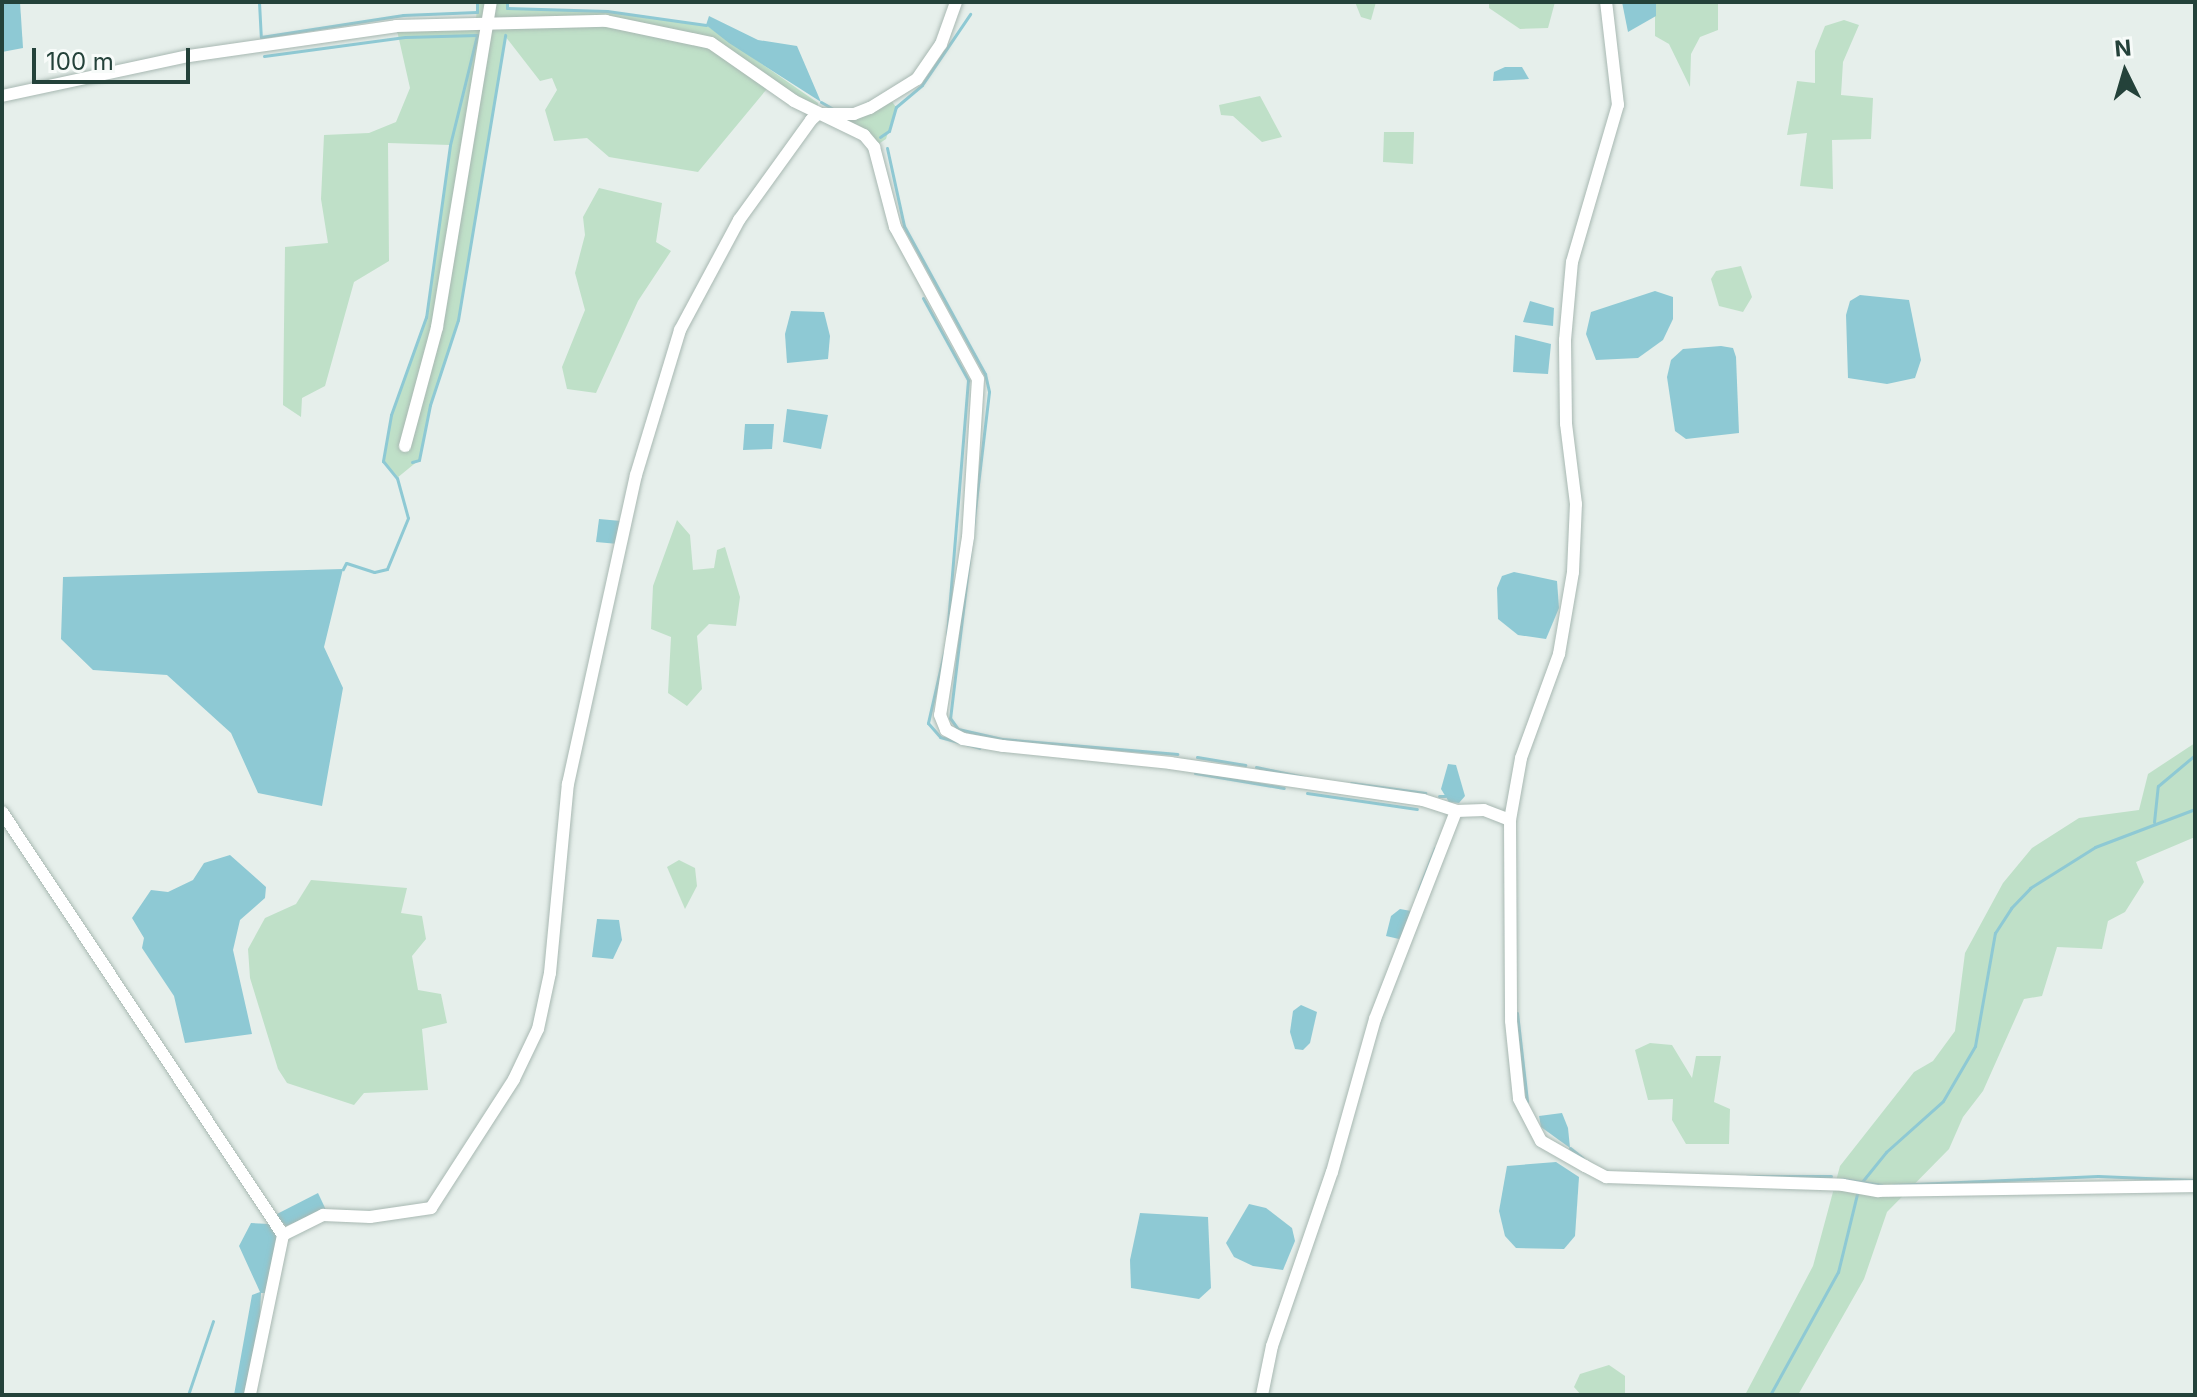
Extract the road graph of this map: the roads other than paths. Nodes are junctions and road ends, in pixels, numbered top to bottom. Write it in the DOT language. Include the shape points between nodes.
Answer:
graph roads {
  1 [pos="491,2"];
  2 [pos="956,2"];
  3 [pos="1606,2"];
  4 [pos="490,21"];
  5 [pos="2,96"];
  6 [pos="818,114"];
  7 [pos="405,446"];
  8 [pos="1456,811"];
  9 [pos="2,812"];
  10 [pos="1510,820"];
  11 [pos="2195,1186"];
  12 [pos="283,1235"];
  13 [pos="250,1395"];
  14 [pos="1262,1395"];
  1 -- 4 [label="street"];
  2 -- 6 [label="street" via="941,44 917,79 890,99 854,114"];
  3 -- 10 [label="street" via="1618,105 1572,262 1565,340 1566,424 1576,504 1573,572 1559,654 1521,758"];
  4 -- 5 [label="street" via="396,26 189,56"];
  4 -- 6 [label="street" via="606,21 711,43"];
  4 -- 7 [label="street" via="437,327"];
  6 -- 8 [label="street" via="864,135 874,147 895,227 978,379 968,537 940,715 946,730 963,739 1003,746 1156,761 1423,800"];
  6 -- 12 [label="street" via="739,220 667,364 636,475 568,784 550,973 538,1029 514,1079 431,1208 370,1217 323,1215"];
  8 -- 10 [label="street" via="1484,810"];
  8 -- 14 [label="street" via="1375,1019 1332,1172 1272,1346"];
  9 -- 12 [label="street"];
  10 -- 11 [label="street" via="1511,1021 1519,1099 1541,1141 1606,1177 1843,1185 1878,1191"];
  12 -- 13 [label="street"];
}
